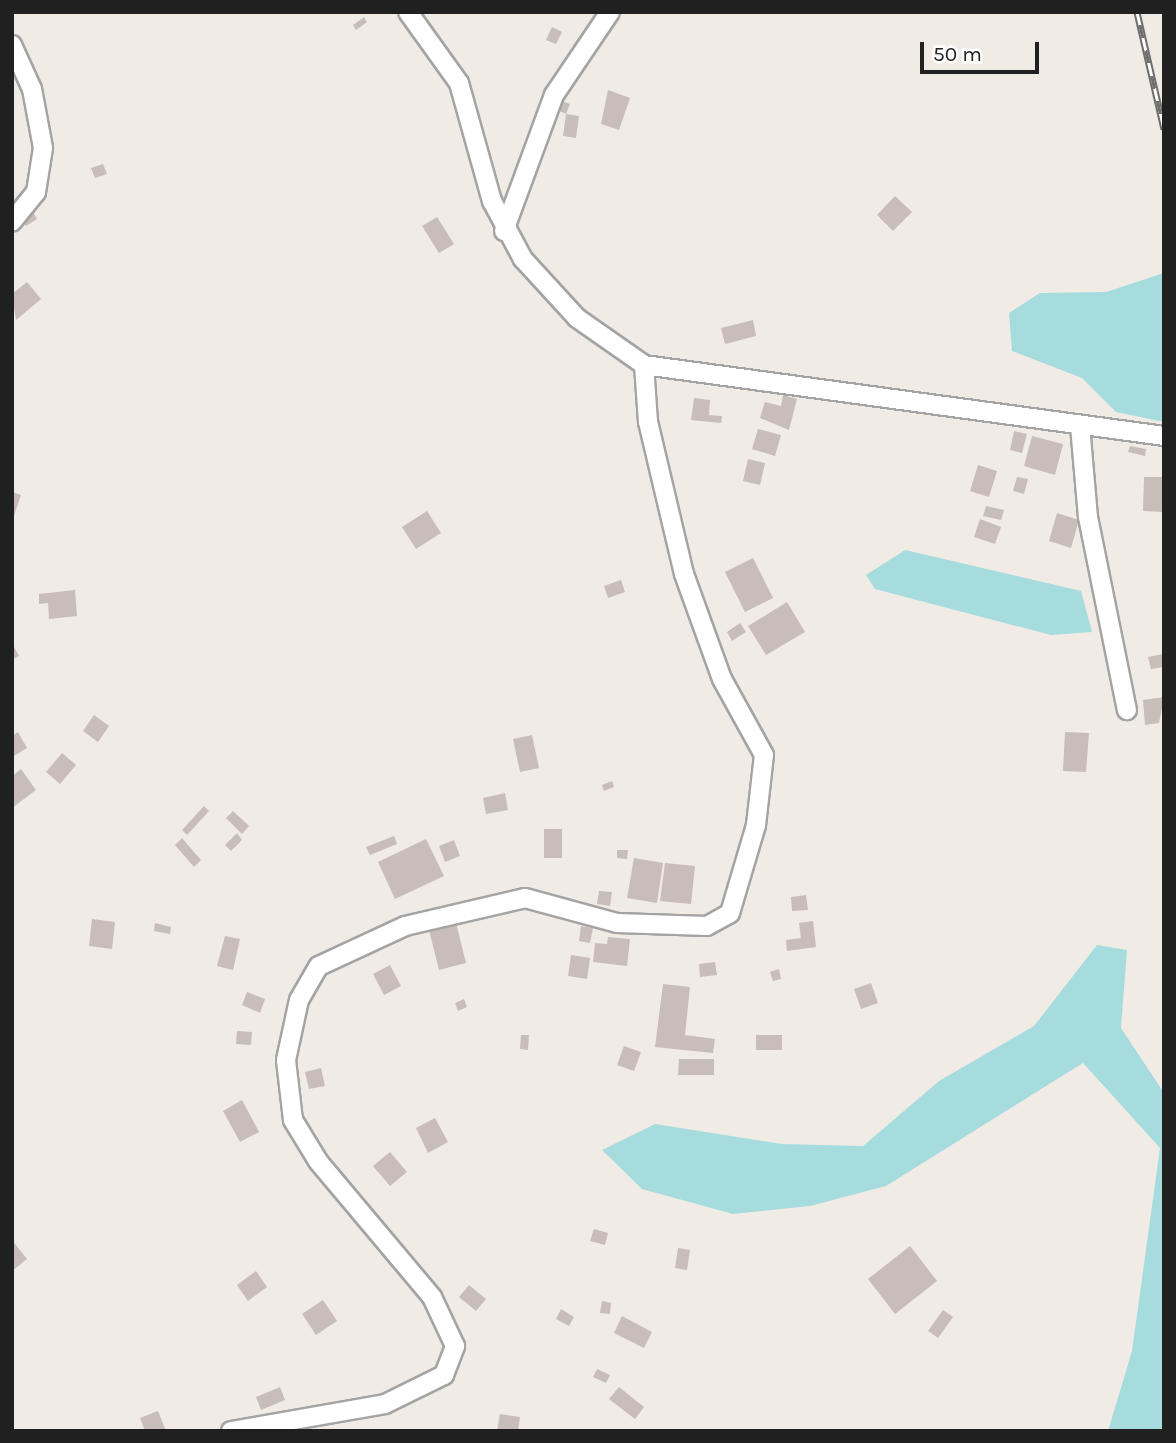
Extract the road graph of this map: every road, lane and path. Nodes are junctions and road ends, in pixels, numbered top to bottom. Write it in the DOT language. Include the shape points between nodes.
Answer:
graph roads {
  1 [pos="408,12"];
  2 [pos="610,12"];
  3 [pos="12,45"];
  4 [pos="12,222"];
  5 [pos="504,231"];
  6 [pos="644,365"];
  7 [pos="1080,426"];
  8 [pos="1164,436"];
  9 [pos="1127,710"];
  10 [pos="231,1431"];
  1 -- 5 [label="street" via="459,83"];
  2 -- 5 [label="street" via="554,95"];
  3 -- 4 [label="street" via="32,89 43,148 36,192"];
  5 -- 6 [label="street" via="577,318"];
  6 -- 7 [label="street"];
  6 -- 10 [label="street" via="648,422 684,573 722,679 764,755 756,825 730,913 707,926 617,923 525,898 405,926 319,966 299,1000 286,1060 293,1120 318,1161 432,1297 455,1346 443,1375 385,1404"];
  7 -- 8 [label="street"];
  7 -- 9 [label="street" via="1088,517"];
}
